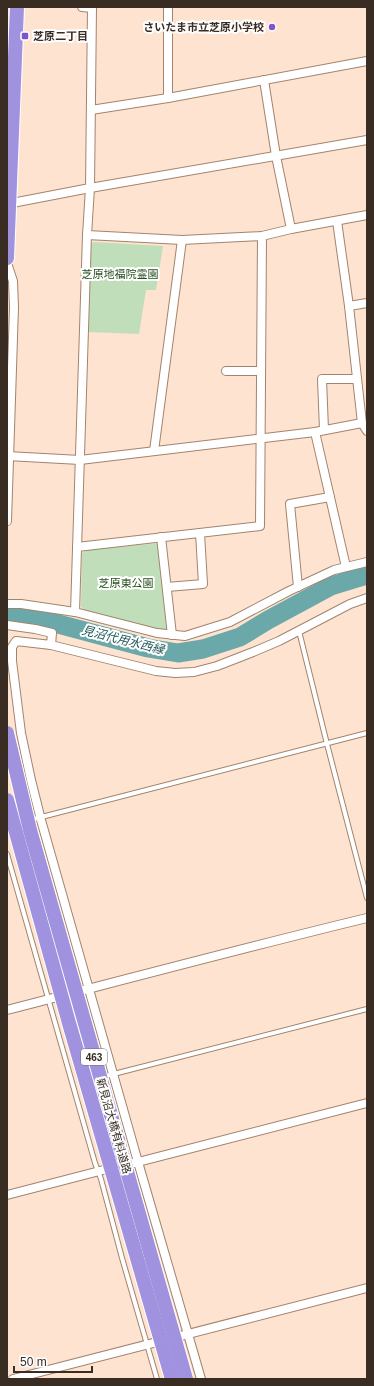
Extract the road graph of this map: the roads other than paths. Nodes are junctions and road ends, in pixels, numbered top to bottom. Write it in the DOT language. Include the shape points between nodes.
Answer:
graph roads {
  1 [pos="17,7"];
  2 [pos="82,7"];
  3 [pos="92,7"];
  4 [pos="168,7"];
  5 [pos="367,61"];
  6 [pos="264,80"];
  7 [pos="168,98"];
  8 [pos="91,110"];
  9 [pos="367,140"];
  10 [pos="276,156"];
  11 [pos="90,188"];
  12 [pos="8,204"];
  13 [pos="367,215"];
  14 [pos="337,221"];
  15 [pos="290,229"];
  16 [pos="87,235"];
  17 [pos="262,236"];
  18 [pos="182,240"];
  19 [pos="7,258"];
  20 [pos="7,263"];
  21 [pos="367,302"];
  22 [pos="349,306"];
  23 [pos="226,371"];
  24 [pos="261,371"];
  25 [pos="357,379"];
  26 [pos="362,424"];
  27 [pos="324,430"];
  28 [pos="367,431"];
  29 [pos="315,432"];
  30 [pos="260,438"];
  31 [pos="154,451"];
  32 [pos="8,456"];
  33 [pos="80,460"];
  34 [pos="330,497"];
  35 [pos="7,521"];
  36 [pos="200,533"];
  37 [pos="162,537"];
  38 [pos="77,547"];
  39 [pos="367,562"];
  40 [pos="346,567"];
  41 [pos="167,586"];
  42 [pos="298,587"];
  43 [pos="367,598"];
  44 [pos="7,604"];
  45 [pos="75,612"];
  46 [pos="7,625"];
  47 [pos="299,631"];
  48 [pos="172,634"];
  49 [pos="51,645"];
  50 [pos="11,732"];
  51 [pos="367,734"];
  52 [pos="327,744"];
  53 [pos="7,800"];
  54 [pos="40,817"];
  55 [pos="7,827"];
  56 [pos="7,854"];
  57 [pos="367,898"];
  58 [pos="367,918"];
  59 [pos="89,989"];
  60 [pos="49,999"];
  61 [pos="367,1009"];
  62 [pos="7,1010"];
  63 [pos="112,1074"];
  64 [pos="73,1085"];
  65 [pos="367,1103"];
  66 [pos="138,1162"];
  67 [pos="98,1171"];
  68 [pos="7,1195"];
  69 [pos="367,1288"];
  70 [pos="187,1334"];
  71 [pos="148,1345"];
  72 [pos="13,1379"];
  73 [pos="157,1379"];
  74 [pos="172,1379"];
  75 [pos="186,1379"];
  76 [pos="200,1379"];
  1 -- 12 [label="highway"];
  2 -- 3 [label="street"];
  3 -- 8 [label="street"];
  4 -- 7 [label="street"];
  5 -- 6 [label="street"];
  6 -- 7 [label="street"];
  6 -- 10 [label="street"];
  7 -- 8 [label="street"];
  8 -- 11 [label="street"];
  9 -- 10 [label="street"];
  10 -- 11 [label="street"];
  10 -- 15 [label="street"];
  11 -- 12 [label="street"];
  11 -- 16 [label="street"];
  12 -- 19 [label="highway"];
  13 -- 14 [label="street"];
  14 -- 15 [label="street"];
  14 -- 22 [label="street"];
  15 -- 17 [label="street"];
  16 -- 18 [label="street"];
  16 -- 33 [label="street"];
  17 -- 18 [label="street"];
  17 -- 24 [label="street"];
  18 -- 31 [label="street"];
  20 -- 32 [label="street" via="13,281 14,307"];
  21 -- 22 [label="street"];
  22 -- 25 [label="street"];
  23 -- 24 [label="street"];
  24 -- 30 [label="street"];
  25 -- 26 [label="street"];
  25 -- 27 [label="street" via="322,379"];
  26 -- 27 [label="street"];
  26 -- 28 [label="street"];
  27 -- 29 [label="street"];
  29 -- 30 [label="street"];
  29 -- 34 [label="street"];
  30 -- 31 [label="street"];
  30 -- 36 [label="street" via="260,526"];
  31 -- 33 [label="street"];
  32 -- 33 [label="street"];
  32 -- 35 [label="street"];
  33 -- 38 [label="street"];
  34 -- 40 [label="street"];
  34 -- 42 [label="street" via="290,504"];
  36 -- 37 [label="street"];
  36 -- 41 [label="street" via="203,584"];
  37 -- 38 [label="street"];
  37 -- 41 [label="street"];
  38 -- 45 [label="street"];
  39 -- 40 [label="street"];
  40 -- 42 [label="street"];
  41 -- 48 [label="street"];
  42 -- 48 [label="street" via="230,622 186,636"];
  43 -- 47 [label="street" via="350,604"];
  44 -- 45 [label="street"];
  45 -- 48 [label="street" via="157,633"];
  46 -- 49 [label="street" via="52,633"];
  47 -- 49 [label="street" via="253,652 194,672 156,671"];
  47 -- 52 [label="lane"];
  49 -- 50 [label="street" via="16,641 13,644"];
  50 -- 54 [label="street"];
  50 -- 75 [label="highway, 新見沼大橋有料道路 / 463, bridge" via="17,781 32,838"];
  51 -- 52 [label="lane"];
  52 -- 54 [label="lane"];
  52 -- 57 [label="lane"];
  53 -- 74 [label="highway, 新見沼大橋有料道路 / 463, bridge"];
  54 -- 55 [label="lane"];
  54 -- 59 [label="street"];
  56 -- 60 [label="lane"];
  58 -- 59 [label="street" via="248,946"];
  59 -- 60 [label="street"];
  59 -- 63 [label="street"];
  60 -- 62 [label="street"];
  60 -- 64 [label="lane"];
  61 -- 63 [label="lane"];
  63 -- 64 [label="lane"];
  63 -- 66 [label="street"];
  64 -- 67 [label="lane"];
  65 -- 66 [label="street"];
  66 -- 67 [label="street"];
  66 -- 70 [label="street"];
  67 -- 68 [label="street"];
  67 -- 71 [label="lane"];
  69 -- 70 [label="street"];
  70 -- 71 [label="street"];
  70 -- 76 [label="street"];
  71 -- 72 [label="street"];
  71 -- 73 [label="lane"];
}
